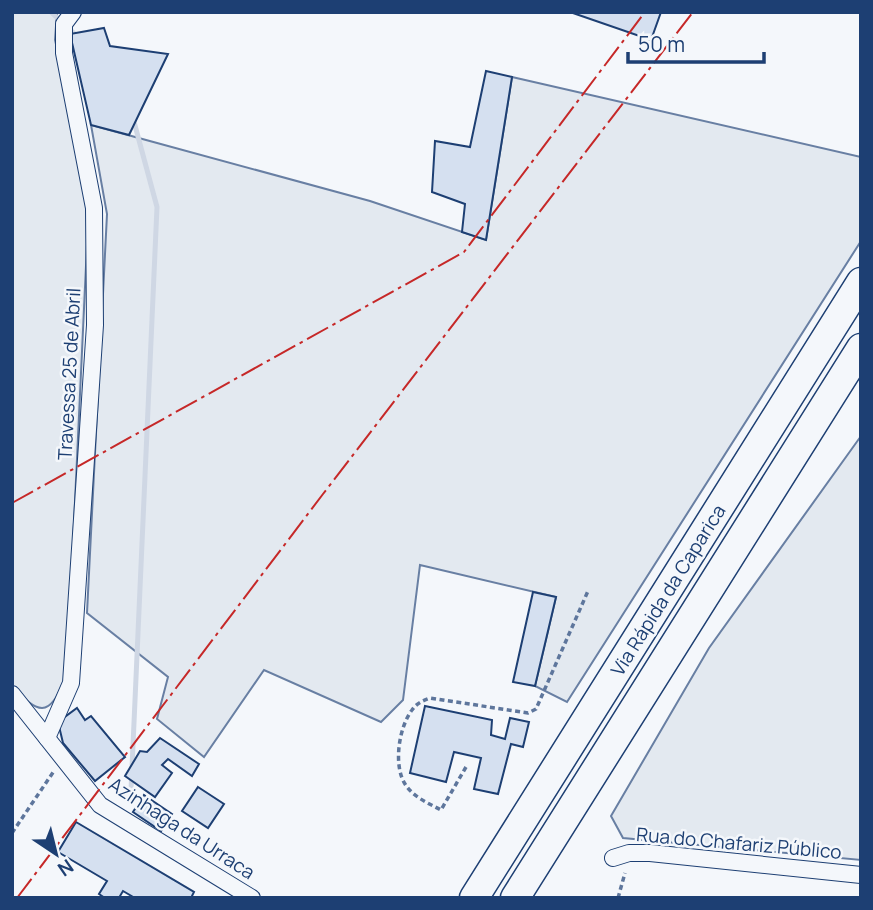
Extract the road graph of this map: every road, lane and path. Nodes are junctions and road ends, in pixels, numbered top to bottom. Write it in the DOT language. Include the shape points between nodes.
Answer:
graph roads {
  1 [pos="74,12"];
  2 [pos="861,282"];
  3 [pos="861,348"];
  4 [pos="588,591"];
  5 [pos="12,694"];
  6 [pos="47,738"];
  7 [pos="63,758"];
  8 [pos="466,767"];
  9 [pos="12,833"];
  10 [pos="621,856"];
  11 [pos="861,875"];
  12 [pos="252,898"];
  13 [pos="474,898"];
  14 [pos="516,898"];
  15 [pos="618,898"];
  1 -- 6 [label="street, Travessa 25 de Abril" via="64,24 64,53 94,208 95,325 71,683"];
  2 -- 13 [label="highway, Via Rápida da Caparica"];
  3 -- 14 [label="highway, Via Rápida da Caparica"];
  4 -- 8 [label="path" via="536,709 528,713 430,698 411,711 403,727 399,761 404,783 441,810"];
  5 -- 6 [label="street, Azinhaga da Urraca"];
  6 -- 7 [label="street, Azinhaga da Urraca"];
  7 -- 9 [label="path"];
  7 -- 12 [label="street, Azinhaga da Urraca" via="100,805"];
  10 -- 11 [label="street, Rua do Chafariz Público"];
  10 -- 15 [label="path"];
}
